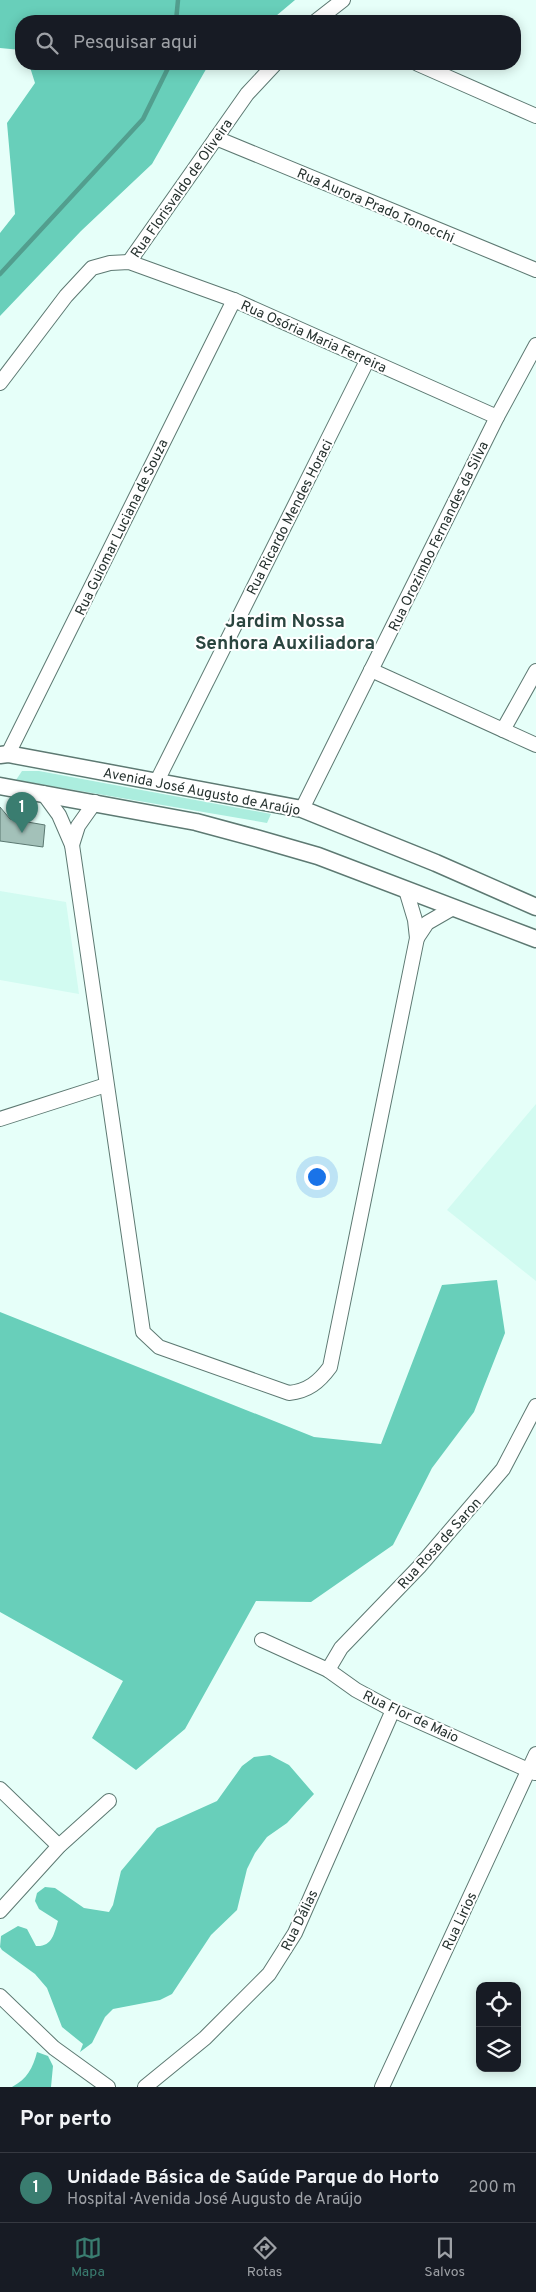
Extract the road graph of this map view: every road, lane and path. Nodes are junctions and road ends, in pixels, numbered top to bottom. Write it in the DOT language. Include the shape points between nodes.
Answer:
graph roads {
  1 [pos="343,0"];
  2 [pos="326,15"];
  3 [pos="269,70"];
  4 [pos="432,70"];
  5 [pos="536,116"];
  6 [pos="216,138"];
  7 [pos="130,262"];
  8 [pos="536,270"];
  9 [pos="234,300"];
  10 [pos="536,345"];
  11 [pos="367,361"];
  12 [pos="0,383"];
  13 [pos="497,417"];
  14 [pos="371,670"];
  15 [pos="536,671"];
  16 [pos="503,730"];
  17 [pos="536,745"];
  18 [pos="4,755"];
  19 [pos="157,781"];
  20 [pos="0,786"];
  21 [pos="44,794"];
  22 [pos="95,802"];
  23 [pos="302,809"];
  24 [pos="72,845"];
  25 [pos="406,890"];
  26 [pos="536,907"];
  27 [pos="453,908"];
  28 [pos="536,934"];
  29 [pos="416,938"];
  30 [pos="536,939"];
  31 [pos="106,1085"];
  32 [pos="0,1119"];
  33 [pos="536,1406"];
  34 [pos="262,1640"];
  35 [pos="328,1670"];
  36 [pos="393,1710"];
  37 [pos="536,1754"];
  38 [pos="532,1771"];
  39 [pos="0,1789"];
  40 [pos="109,1801"];
  41 [pos="59,1846"];
  42 [pos="0,1911"];
  43 [pos="0,1996"];
  44 [pos="108,2087"];
  45 [pos="145,2087"];
  46 [pos="382,2087"];
  1 -- 2 [label="street"];
  3 -- 6 [label="street, Rua Florisvaldo de Oliveira" via="247,94"];
  4 -- 5 [label="street"];
  6 -- 7 [label="street, Rua Florisvaldo de Oliveira"];
  6 -- 8 [label="street, Rua Aurora Prado Tonocchi"];
  7 -- 9 [label="street, Rua Osória Maria Ferreira"];
  7 -- 12 [label="street, Rua Florisvaldo de Oliveira" via="92,268 66,296"];
  9 -- 11 [label="street, Rua Osória Maria Ferreira"];
  9 -- 18 [label="street, Rua Guiomar Luciana de Souza"];
  10 -- 13 [label="street, Rua Orozimbo Fernandes da Silva"];
  11 -- 13 [label="street, Rua Osória Maria Ferreira"];
  11 -- 19 [label="street, Rua Ricardo Mendes Horaci"];
  13 -- 14 [label="street, Rua Orozimbo Fernandes da Silva"];
  14 -- 16 [label="street"];
  14 -- 23 [label="street, Rua Orozimbo Fernandes da Silva"];
  15 -- 16 [label="street"];
  16 -- 17 [label="street"];
  18 -- 19 [label="street, Avenida José Augusto de Araújo"];
  19 -- 23 [label="street, Avenida José Augusto de Araújo"];
  20 -- 21 [label="street"];
  21 -- 22 [label="street"];
  21 -- 24 [label="street" via="59,815"];
  22 -- 24 [label="street" via="78,826"];
  22 -- 25 [label="street" via="196,822 260,839 318,856"];
  23 -- 26 [label="street, Avenida José Augusto de Araújo"];
  24 -- 31 [label="street"];
  25 -- 27 [label="street"];
  25 -- 29 [label="street" via="415,920"];
  27 -- 28 [label="street" via="467,909"];
  27 -- 29 [label="street" via="427,923"];
  27 -- 30 [label="street"];
  29 -- 31 [label="street" via="330,1367 320,1380 300,1392 289,1393 159,1346 143,1332"];
  31 -- 32 [label="street"];
  33 -- 35 [label="street, Rua Rosa de Saron" via="503,1469 419,1567 341,1648"];
  34 -- 35 [label="street, Rua Flor de Maio"];
  35 -- 36 [label="street, Rua Flor de Maio"];
  36 -- 38 [label="street, Rua Flor de Maio"];
  36 -- 45 [label="street, Rua Dálias" via="295,1933 269,1974 205,2038"];
  37 -- 38 [label="street, Rua Lirios"];
  38 -- 46 [label="street, Rua Lirios"];
  39 -- 41 [label="street"];
  40 -- 41 [label="street"];
  41 -- 42 [label="street"];
  43 -- 44 [label="street" via="54,2048"];
}
